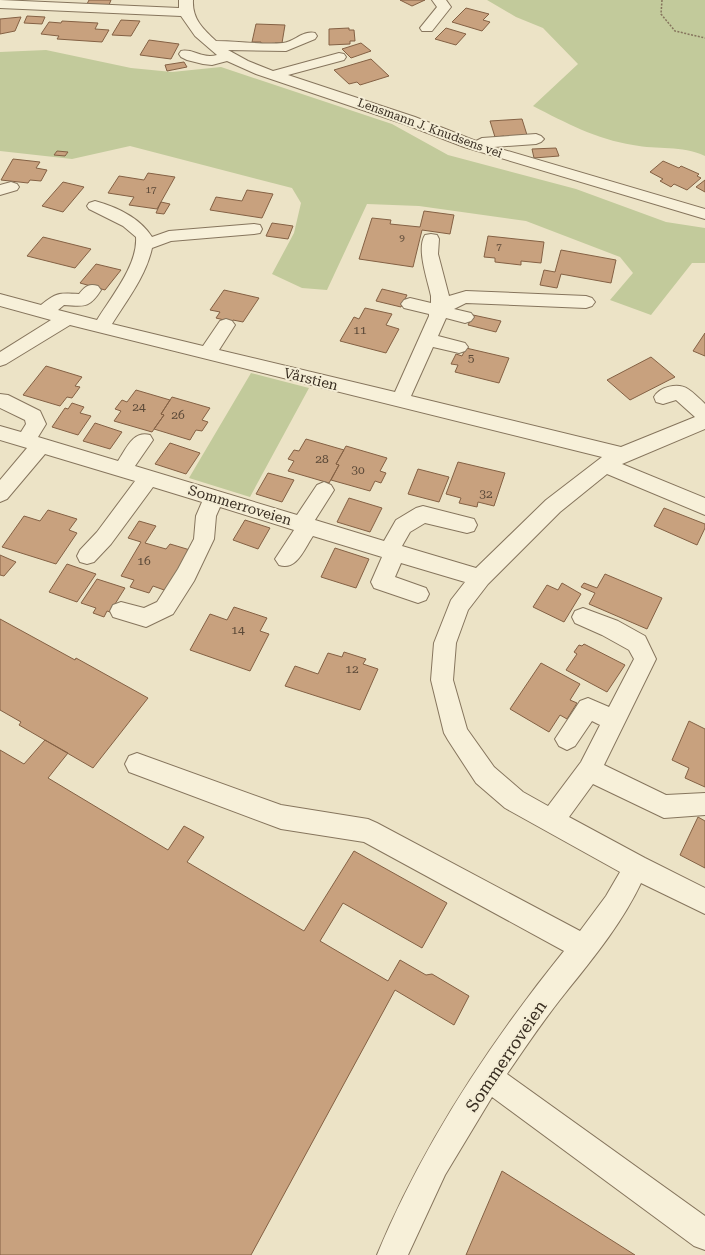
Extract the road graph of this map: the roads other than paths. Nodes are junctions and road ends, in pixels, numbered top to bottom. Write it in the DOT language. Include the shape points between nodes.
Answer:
graph roads {
  1 [pos="127,0"];
  2 [pos="439,0"];
  3 [pos="43,3"];
  4 [pos="184,4"];
  5 [pos="6,5"];
  6 [pos="167,11"];
  7 [pos="0,13"];
  8 [pos="68,15"];
  9 [pos="428,28"];
  10 [pos="310,36"];
  11 [pos="213,45"];
  12 [pos="186,54"];
  13 [pos="229,56"];
  14 [pos="339,57"];
  15 [pos="273,75"];
  16 [pos="536,139"];
  17 [pos="469,144"];
  18 [pos="95,206"];
  19 [pos="701,210"];
  20 [pos="254,229"];
  21 [pos="431,239"];
  22 [pos="145,245"];
  23 [pos="92,290"];
  24 [pos="0,300"];
  25 [pos="586,302"];
  26 [pos="410,304"];
  27 [pos="439,310"];
  28 [pos="43,312"];
  29 [pos="465,317"];
  30 [pos="67,318"];
  31 [pos="226,326"];
  32 [pos="101,327"];
  33 [pos="427,340"];
  34 [pos="459,347"];
  35 [pos="208,352"];
  36 [pos="0,360"];
  37 [pos="663,397"];
  38 [pos="1,400"];
  39 [pos="400,401"];
  40 [pos="705,415"];
  41 [pos="705,421"];
  42 [pos="0,433"];
  43 [pos="143,440"];
  44 [pos="34,443"];
  45 [pos="614,460"];
  46 [pos="122,470"];
  47 [pos="149,478"];
  48 [pos="324,490"];
  49 [pos="0,494"];
  50 [pos="214,497"];
  51 [pos="692,506"];
  52 [pos="305,525"];
  53 [pos="467,525"];
  54 [pos="392,551"];
  55 [pos="87,556"];
  56 [pos="286,559"];
  57 [pos="480,578"];
  58 [pos="418,594"];
  59 [pos="121,611"];
  60 [pos="583,617"];
  61 [pos="614,720"];
  62 [pos="567,739"];
  63 [pos="137,764"];
  64 [pos="589,770"];
  65 [pos="703,804"];
  66 [pos="552,821"];
  67 [pos="636,867"];
  68 [pos="705,901"];
  69 [pos="585,948"];
  70 [pos="488,1077"];
  71 [pos="705,1235"];
  72 [pos="392,1255"];
  1 -- 4 [label="street"];
  2 -- 9 [label="street" via="444,7"];
  3 -- 5 [label="street"];
  3 -- 6 [label="street"];
  3 -- 7 [label="street" via="34,11"];
  4 -- 6 [label="street"];
  4 -- 11 [label="street, Lensmann J. Knudsens vei" via="194,25"];
  6 -- 8 [label="street" via="154,17 134,20"];
  10 -- 11 [label="street" via="286,47"];
  11 -- 13 [label="street, Lensmann J. Knudsens vei"];
  12 -- 13 [label="street" via="200,61"];
  13 -- 15 [label="street, Lensmann J. Knudsens vei"];
  14 -- 15 [label="street"];
  15 -- 17 [label="street, Lensmann J. Knudsens vei" via="395,115"];
  16 -- 17 [label="street"];
  17 -- 19 [label="street, Lensmann J. Knudsens vei"];
  18 -- 22 [label="street" via="125,219 138,229 144,237"];
  20 -- 22 [label="street" via="169,236"];
  21 -- 27 [label="street" via="430,254 440,296"];
  22 -- 32 [label="street" via="140,263"];
  23 -- 28 [label="street" via="84,300 60,299"];
  24 -- 28 [label="street, Vårstien"];
  25 -- 27 [label="street" via="466,297 455,300"];
  26 -- 27 [label="street"];
  27 -- 29 [label="street"];
  27 -- 33 [label="street"];
  28 -- 30 [label="street, Vårstien"];
  30 -- 32 [label="street, Vårstien"];
  30 -- 36 [label="street"];
  31 -- 35 [label="street"];
  32 -- 35 [label="street, Vårstien"];
  33 -- 34 [label="street"];
  33 -- 39 [label="street"];
  35 -- 39 [label="street, Vårstien"];
  37 -- 40 [label="street" via="671,393 681,393"];
  38 -- 44 [label="street" via="33,416 36,424"];
  39 -- 45 [label="street, Vårstien"];
  41 -- 45 [label="street"];
  42 -- 44 [label="street, Sommerroveien"];
  43 -- 46 [label="street"];
  44 -- 46 [label="street, Sommerroveien"];
  44 -- 49 [label="street"];
  45 -- 51 [label="street, Vårstien"];
  45 -- 57 [label="street" via="553,506"];
  46 -- 47 [label="street, Sommerroveien"];
  47 -- 50 [label="street, Sommerroveien"];
  47 -- 55 [label="street" via="104,538"];
  48 -- 52 [label="street"];
  50 -- 52 [label="street, Sommerroveien"];
  50 -- 59 [label="street" via="206,516 204,539 186,576 164,608 146,618"];
  52 -- 54 [label="street, Sommerroveien"];
  52 -- 56 [label="street"];
  53 -- 54 [label="street" via="423,514 403,526"];
  54 -- 57 [label="street, Sommerroveien"];
  54 -- 58 [label="street" via="374,579"];
  57 -- 66 [label="street" via="459,606 445,642 442,680 456,733 485,775 514,800"];
  60 -- 61 [label="street" via="637,643 645,658"];
  61 -- 62 [label="street" via="588,708"];
  61 -- 64 [label="street"];
  63 -- 69 [label="street" via="281,818 368,831"];
  64 -- 65 [label="street" via="664,807"];
  64 -- 66 [label="street"];
  66 -- 67 [label="street"];
  67 -- 68 [label="street"];
  67 -- 69 [label="street, Sommerroveien" via="628,884"];
  69 -- 70 [label="street, Sommerroveien"];
  70 -- 71 [label="street"];
  70 -- 72 [label="street, Sommerroveien" via="435,1166"];
}
